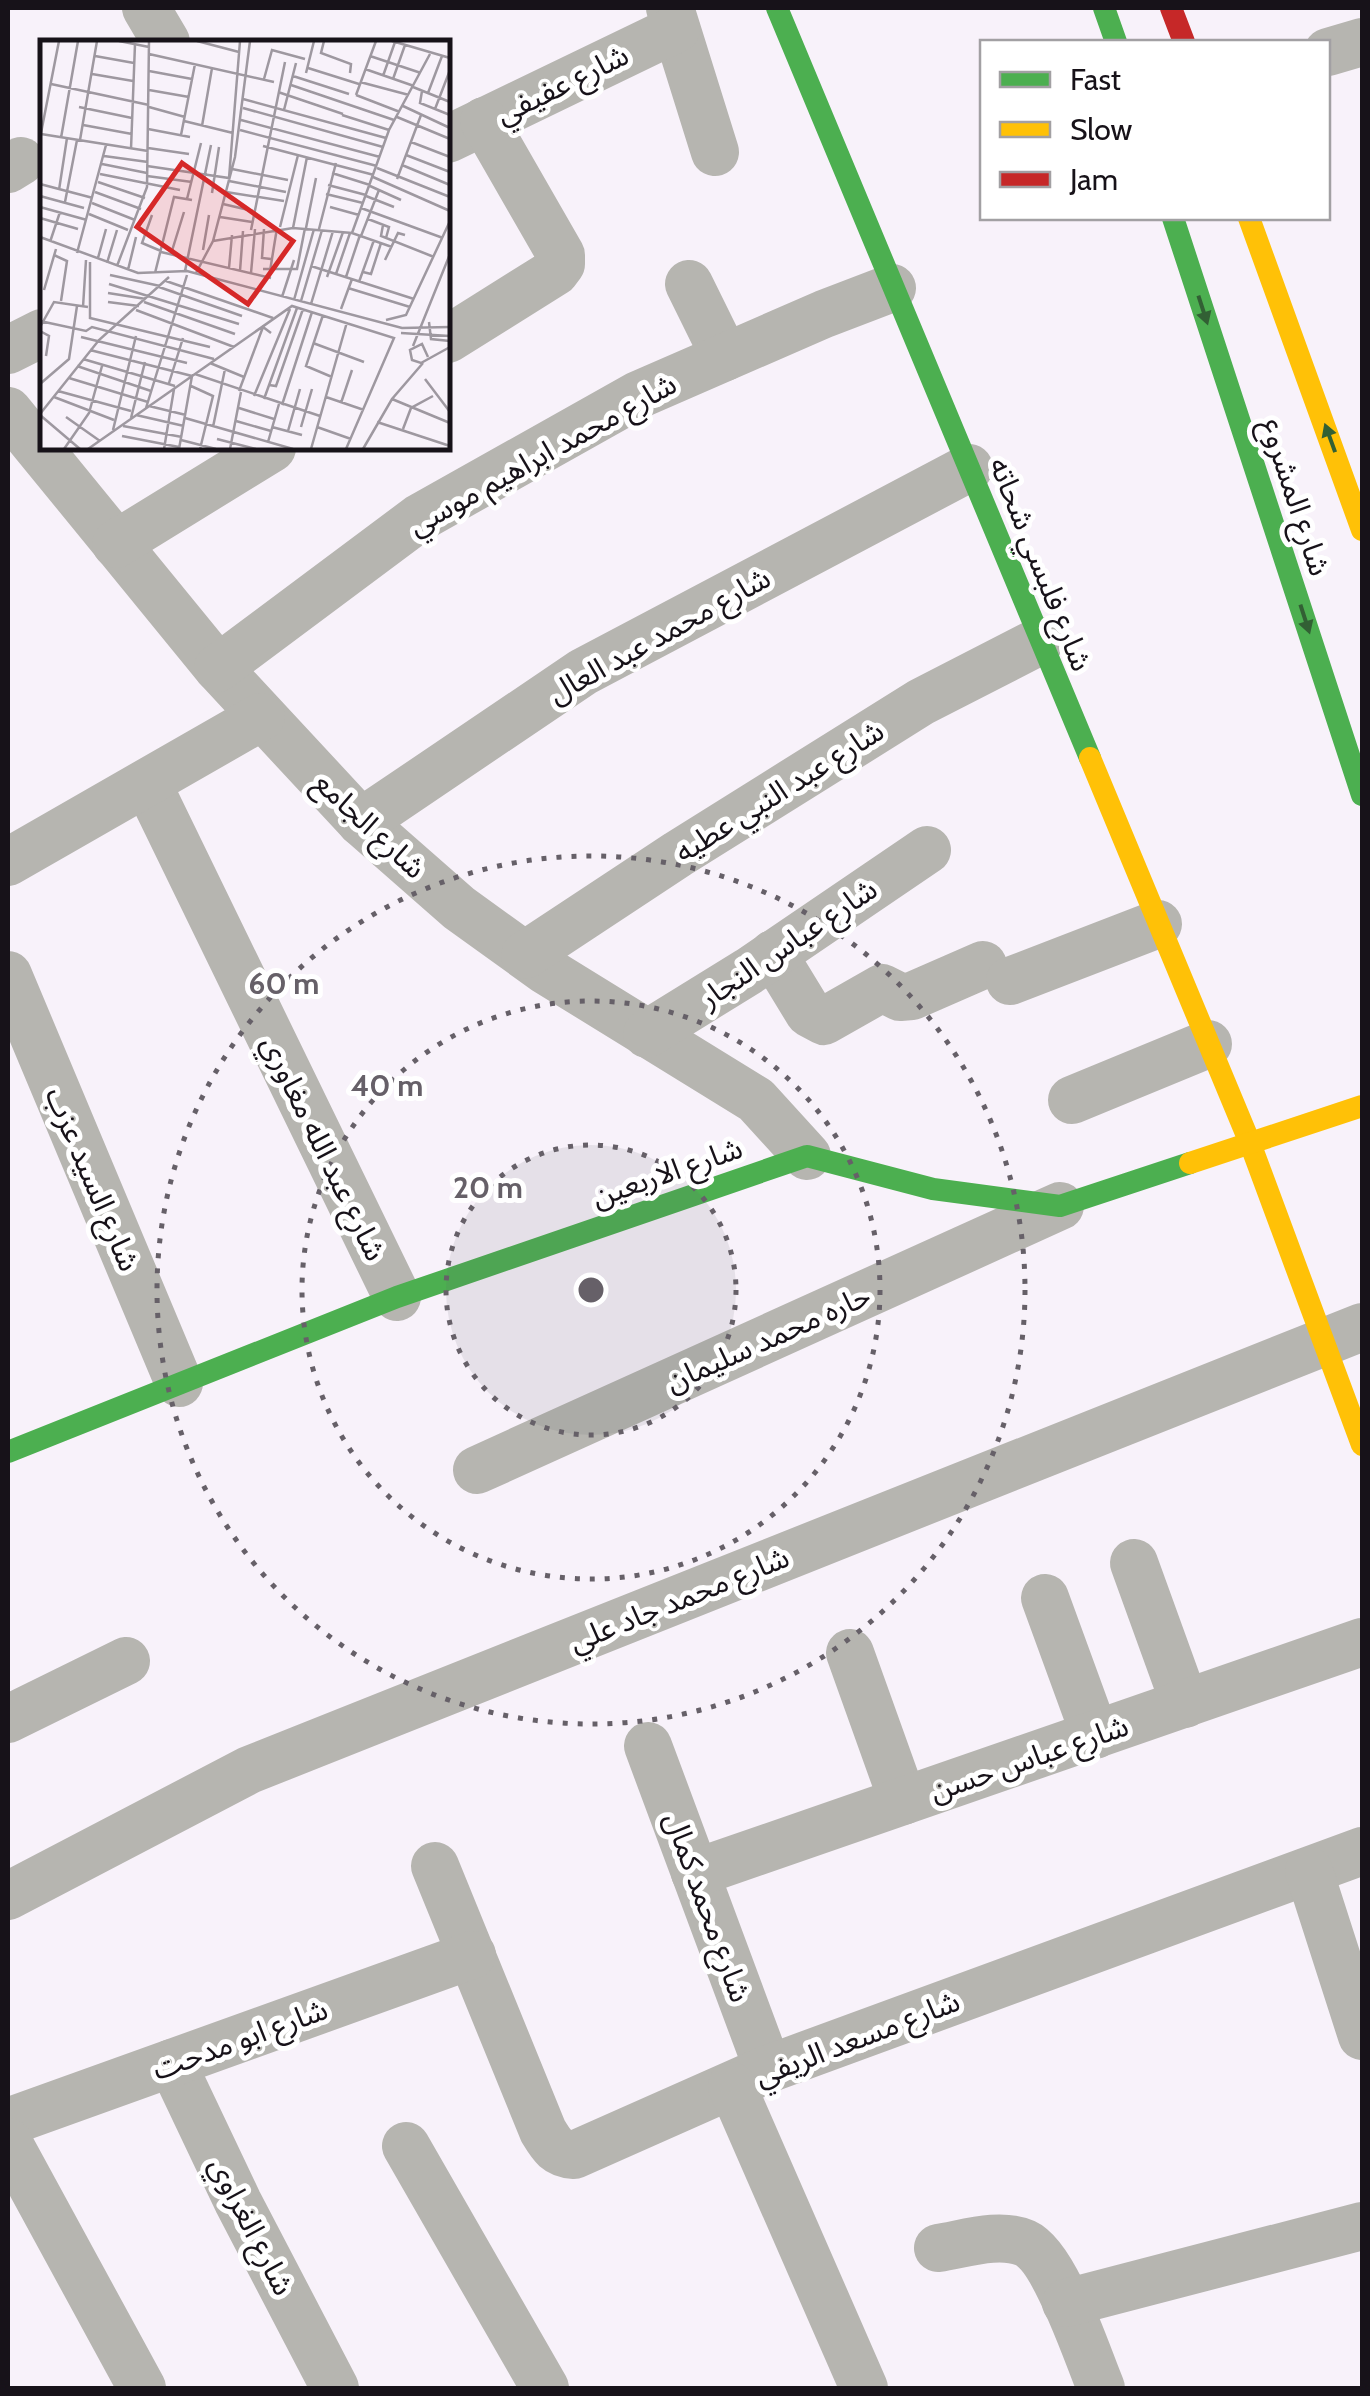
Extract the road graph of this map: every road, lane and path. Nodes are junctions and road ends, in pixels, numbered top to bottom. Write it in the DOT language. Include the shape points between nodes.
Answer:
graph roads {
  1 [pos="146,8"];
  2 [pos="777,8"];
  3 [pos="1104,8"];
  4 [pos="1171,8"];
  5 [pos="673,18"];
  6 [pos="165,40"];
  7 [pos="1115,40"];
  8 [pos="1183,40"];
  9 [pos="1362,42"];
  10 [pos="1330,51"];
  11 [pos="466,130"];
  12 [pos="715,152"];
  13 [pos="1174,220"];
  14 [pos="1249,220"];
  15 [pos="689,284"];
  16 [pos="892,288"];
  17 [pos="40,335"];
  18 [pos="450,338"];
  19 [pos="8,350"];
  20 [pos="725,357"];
  21 [pos="8,411"];
  22 [pos="269,450"];
  23 [pos="969,468"];
  24 [pos="1362,530"];
  25 [pos="116,544"];
  26 [pos="1040,641"];
  27 [pos="218,668"];
  28 [pos="261,717"];
  29 [pos="147,783"];
  30 [pos="1362,795"];
  31 [pos="361,822"];
  32 [pos="12,849"];
  33 [pos="927,850"];
  34 [pos="1158,924"];
  35 [pos="773,954"];
  36 [pos="526,955"];
  37 [pos="8,975"];
  38 [pos="647,1034"];
  39 [pos="1208,1044"];
  40 [pos="1072,1100"];
  41 [pos="1362,1106"];
  42 [pos="1250,1143"];
  43 [pos="807,1156"];
  44 [pos="1060,1206"];
  45 [pos="397,1297"];
  46 [pos="1343,1335"];
  47 [pos="179,1384"];
  48 [pos="1362,1445"];
  49 [pos="8,1452"];
  50 [pos="477,1470"];
  51 [pos="1134,1563"];
  52 [pos="1045,1598"];
  53 [pos="1362,1642"];
  54 [pos="850,1654"];
  55 [pos="126,1660"];
  56 [pos="1185,1704"];
  57 [pos="8,1719"];
  58 [pos="1095,1735"];
  59 [pos="648,1746"];
  60 [pos="904,1801"];
  61 [pos="1362,1852"];
  62 [pos="436,1866"];
  63 [pos="1309,1871"];
  64 [pos="695,1873"];
  65 [pos="8,1896"];
  66 [pos="472,1955"];
  67 [pos="1362,2036"];
  68 [pos="172,2063"];
  69 [pos="750,2078"];
  70 [pos="8,2122"];
  71 [pos="8,2142"];
  72 [pos="406,2146"];
  73 [pos="20,2194"];
  74 [pos="1362,2226"];
  75 [pos="938,2248"];
  76 [pos="1066,2303"];
  77 [pos="142,2388"];
  78 [pos="334,2388"];
  79 [pos="545,2388"];
  80 [pos="864,2388"];
  81 [pos="1101,2388"];
  1 -- 6 [label="street"];
  2 -- 16 [label="street, شارع فلبسي شحاته"];
  3 -- 7 [label="street"];
  4 -- 8 [label="street"];
  5 -- 11 [label="street, شارع عفيفي"];
  5 -- 12 [label="street"];
  9 -- 10 [label="street"];
  11 -- 18 [label="street" via="561,254 561,264"];
  13 -- 30 [label="street, شارع المشروع, one-way"];
  24 -- 14 [label="street, شارع المشروع, one-way"];
  15 -- 20 [label="street"];
  16 -- 20 [label="street, شارع محمد ابراهيم موسي"];
  16 -- 23 [label="street, شارع فلبسي شحاته"];
  17 -- 19 [label="street"];
  20 -- 27 [label="street, شارع محمد ابراهيم موسي" via="638,395 420,518"];
  21 -- 25 [label="street, شارع الجامع"];
  22 -- 25 [label="street"];
  23 -- 26 [label="street, شارع فلبسي شحاته"];
  23 -- 31 [label="street, شارع محمد عبد العال" via="583,672"];
  25 -- 27 [label="street, شارع الجامع"];
  26 -- 34 [label="street, شارع فلبسي شحاته"];
  26 -- 36 [label="street, شارع عبد النبي عطيه" via="922,702"];
  27 -- 28 [label="street, شارع الجامع"];
  28 -- 29 [label="street"];
  28 -- 31 [label="street, شارع الجامع"];
  29 -- 32 [label="street"];
  29 -- 45 [label="street, شارع عبد الله مغاوري"];
  31 -- 36 [label="street, شارع الجامع"];
  33 -- 35 [label="street, شارع عباس النجار"];
  34 -- 35 [label="street" via="912,996 882,988 824,1021 809,1013"];
  34 -- 39 [label="street, شارع فلبسي شحاته"];
  35 -- 38 [label="street, شارع عباس النجار"];
  36 -- 38 [label="street, شارع الجامع"];
  37 -- 47 [label="street, شارع السيد عزب"];
  38 -- 43 [label="street, شارع الجامع" via="756,1100"];
  39 -- 40 [label="street"];
  39 -- 42 [label="street, شارع فلبسي شحاته"];
  41 -- 42 [label="street"];
  42 -- 44 [label="street"];
  42 -- 46 [label="street, شارع فلبسي شحاته"];
  43 -- 44 [label="street" via="934,1189"];
  43 -- 45 [label="street, شارع الاربعين"];
  44 -- 50 [label="street, حاره محمد سليمان"];
  45 -- 47 [label="street, شارع الاربعين"];
  46 -- 48 [label="street, شارع فلبسي شحاته"];
  46 -- 65 [label="street, شارع محمد جاد علي" via="249,1770"];
  47 -- 49 [label="street, شارع الاربعين"];
  51 -- 56 [label="street"];
  52 -- 58 [label="street"];
  53 -- 56 [label="street, شارع عباس حسن"];
  54 -- 60 [label="street"];
  55 -- 57 [label="street"];
  56 -- 58 [label="street, شارع عباس حسن"];
  58 -- 60 [label="street, شارع عباس حسن"];
  59 -- 64 [label="street, شارع محمد كمال"];
  60 -- 64 [label="street, شارع عباس حسن"];
  61 -- 63 [label="street, شارع مسعد الريفي"];
  62 -- 66 [label="street"];
  63 -- 67 [label="street"];
  63 -- 69 [label="street, شارع مسعد الريفي"];
  64 -- 69 [label="street, شارع محمد كمال"];
  66 -- 68 [label="street, شارع ابو مدحت"];
  66 -- 69 [label="street, شارع مسعد الريفي" via="543,2132 562,2154 592,2149"];
  68 -- 70 [label="street, شارع ابو مدحت"];
  68 -- 78 [label="street, شارع الغراوي"];
  69 -- 80 [label="street, شارع محمد كمال"];
  71 -- 73 [label="street"];
  72 -- 79 [label="street"];
  73 -- 77 [label="street"];
  74 -- 76 [label="street"];
  75 -- 76 [label="street" via="996,2239 1026,2244 1055,2276"];
  76 -- 81 [label="street"];
}
